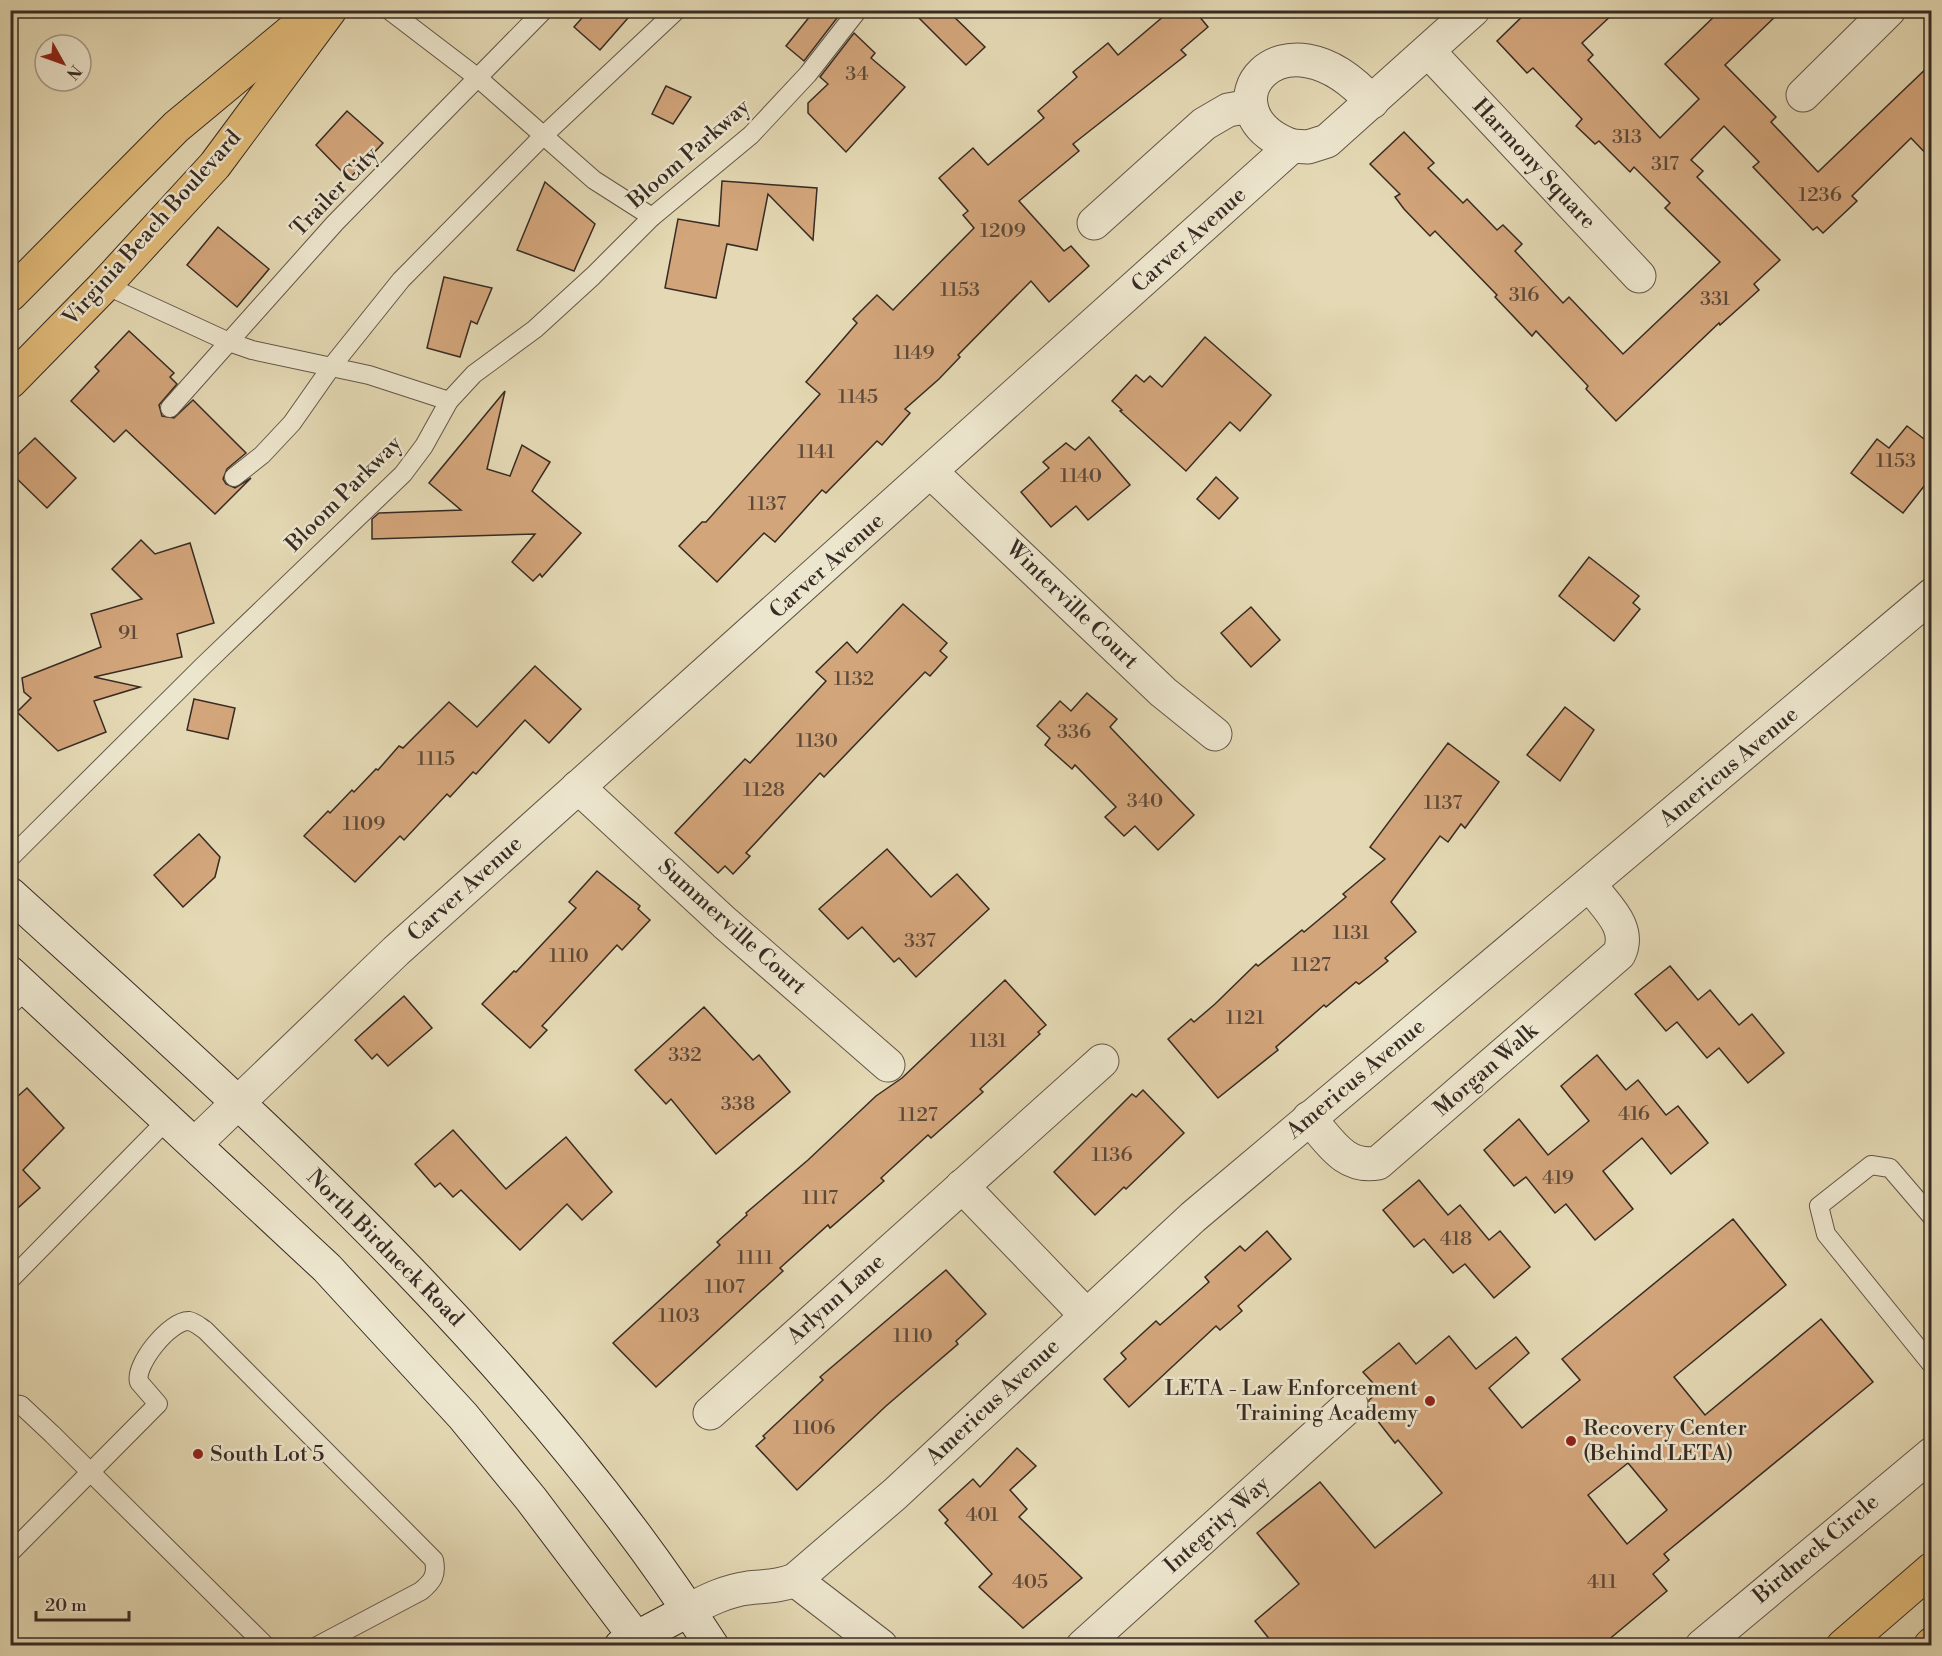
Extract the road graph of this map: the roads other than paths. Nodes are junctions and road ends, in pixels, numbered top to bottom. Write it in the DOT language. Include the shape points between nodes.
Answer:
graph roads {
  1 [pos="317,10"];
  2 [pos="330,10"];
  3 [pos="389,10"];
  4 [pos="544,10"];
  5 [pos="677,10"];
  6 [pos="858,10"];
  7 [pos="1473,10"];
  8 [pos="1889,10"];
  9 [pos="1429,52"];
  10 [pos="478,78"];
  11 [pos="1803,95"];
  12 [pos="1372,102"];
  13 [pos="1251,106"];
  14 [pos="543,137"];
  15 [pos="1292,146"];
  16 [pos="652,217"];
  17 [pos="1094,223"];
  18 [pos="1639,276"];
  19 [pos="105,285"];
  20 [pos="10,295"];
  21 [pos="230,342"];
  22 [pos="332,366"];
  23 [pos="10,382"];
  24 [pos="449,401"];
  25 [pos="170,408"];
  26 [pos="932,473"];
  27 [pos="234,477"];
  28 [pos="1932,595"];
  29 [pos="1215,734"];
  30 [pos="578,787"];
  31 [pos="10,858"];
  32 [pos="1590,885"];
  33 [pos="10,894"];
  34 [pos="16,989"];
  35 [pos="1101,1061"];
  36 [pos="888,1065"];
  37 [pos="239,1102"];
  38 [pos="1309,1118"];
  39 [pos="168,1119"];
  40 [pos="195,1144"];
  41 [pos="962,1186"];
  42 [pos="1932,1217"];
  43 [pos="10,1280"];
  44 [pos="1086,1315"];
  45 [pos="1932,1365"];
  46 [pos="10,1403"];
  47 [pos="1351,1404"];
  48 [pos="710,1413"];
  49 [pos="1932,1454"];
  50 [pos="92,1472"];
  51 [pos="10,1553"];
  52 [pos="1932,1569"];
  53 [pos="795,1580"];
  54 [pos="689,1610"];
  55 [pos="633,1643"];
  56 [pos="266,1646"];
  57 [pos="317,1646"];
  58 [pos="712,1646"];
  59 [pos="881,1646"];
  60 [pos="1083,1646"];
  61 [pos="1702,1646"];
  62 [pos="1843,1646"];
  1 -- 20 [label="main road, Virginia Beach Boulevard" via="176,127"];
  2 -- 19 [label="main road, Virginia Beach Boulevard" via="215,165"];
  3 -- 10 [label="lane"];
  4 -- 10 [label="lane, Trailer City"];
  5 -- 14 [label="lane"];
  6 -- 16 [label="lane, Bloom Parkway" via="808,74 751,135"];
  7 -- 9 [label="street"];
  8 -- 11 [label="street"];
  9 -- 12 [label="street"];
  9 -- 18 [label="street, Harmony Square"];
  10 -- 14 [label="lane"];
  10 -- 21 [label="lane, Trailer City" via="335,223"];
  12 -- 13 [label="street" via="1336,65 1306,54 1288,53 1271,61 1258,74 1251,91"];
  12 -- 15 [label="street" via="1327,141 1308,147"];
  13 -- 15 [label="street" via="1259,126 1274,139"];
  13 -- 17 [label="street" via="1228,110 1204,124"];
  14 -- 16 [label="lane" via="594,180"];
  14 -- 22 [label="lane" via="401,280"];
  15 -- 26 [label="street, Carver Avenue"];
  16 -- 24 [label="lane, Bloom Parkway" via="535,329 474,374"];
  19 -- 21 [label="lane"];
  19 -- 23 [label="main road, Virginia Beach Boulevard"];
  21 -- 22 [label="lane"];
  21 -- 25 [label="lane, Trailer City"];
  22 -- 24 [label="lane"];
  22 -- 27 [label="lane" via="292,423"];
  24 -- 31 [label="lane, Bloom Parkway" via="403,474"];
  26 -- 29 [label="street, Winterville Court" via="1163,692"];
  26 -- 30 [label="street, Carver Avenue"];
  28 -- 32 [label="street, Americus Avenue"];
  30 -- 36 [label="street, Summerville Court" via="725,923"];
  30 -- 37 [label="street, Carver Avenue" via="396,951"];
  32 -- 38 [label="street, Americus Avenue"];
  32 -- 38 [label="street, Morgan Walk" via="1623,929 1624,944 1619,954 1378,1163 1363,1166 1348,1160"];
  33 -- 37 [label="street, North Birdneck Road"];
  34 -- 39 [label="street"];
  35 -- 41 [label="street, Arlynn Lane"];
  37 -- 40 [label="street, Carver Avenue"];
  37 -- 54 [label="street, North Birdneck Road" via="370,1228 462,1325 584,1468"];
  38 -- 44 [label="street, Americus Avenue"];
  39 -- 40 [label="street"];
  39 -- 43 [label="lane"];
  40 -- 55 [label="street" via="327,1268 463,1416 531,1499"];
  41 -- 44 [label="street"];
  41 -- 48 [label="street, Arlynn Lane"];
  42 -- 45 [label="lane" via="1890,1167 1871,1164 1820,1206 1826,1234"];
  44 -- 53 [label="street, Americus Avenue" via="896,1494"];
  46 -- 50 [label="lane" via="21,1405"];
  47 -- 60 [label="street, Integrity Way"];
  49 -- 61 [label="street, Birdneck Circle"];
  50 -- 51 [label="lane"];
  50 -- 56 [label="lane"];
  50 -- 57 [label="lane" via="158,1404 142,1388 137,1376 145,1358 179,1323 189,1321 205,1330 434,1560 432,1582 421,1591"];
  52 -- 62 [label="main road"];
  53 -- 54 [label="street" via="775,1587 717,1595"];
  53 -- 59 [label="street"];
  54 -- 55 [label="street"];
  54 -- 58 [label="street, North Birdneck Road"];
}
